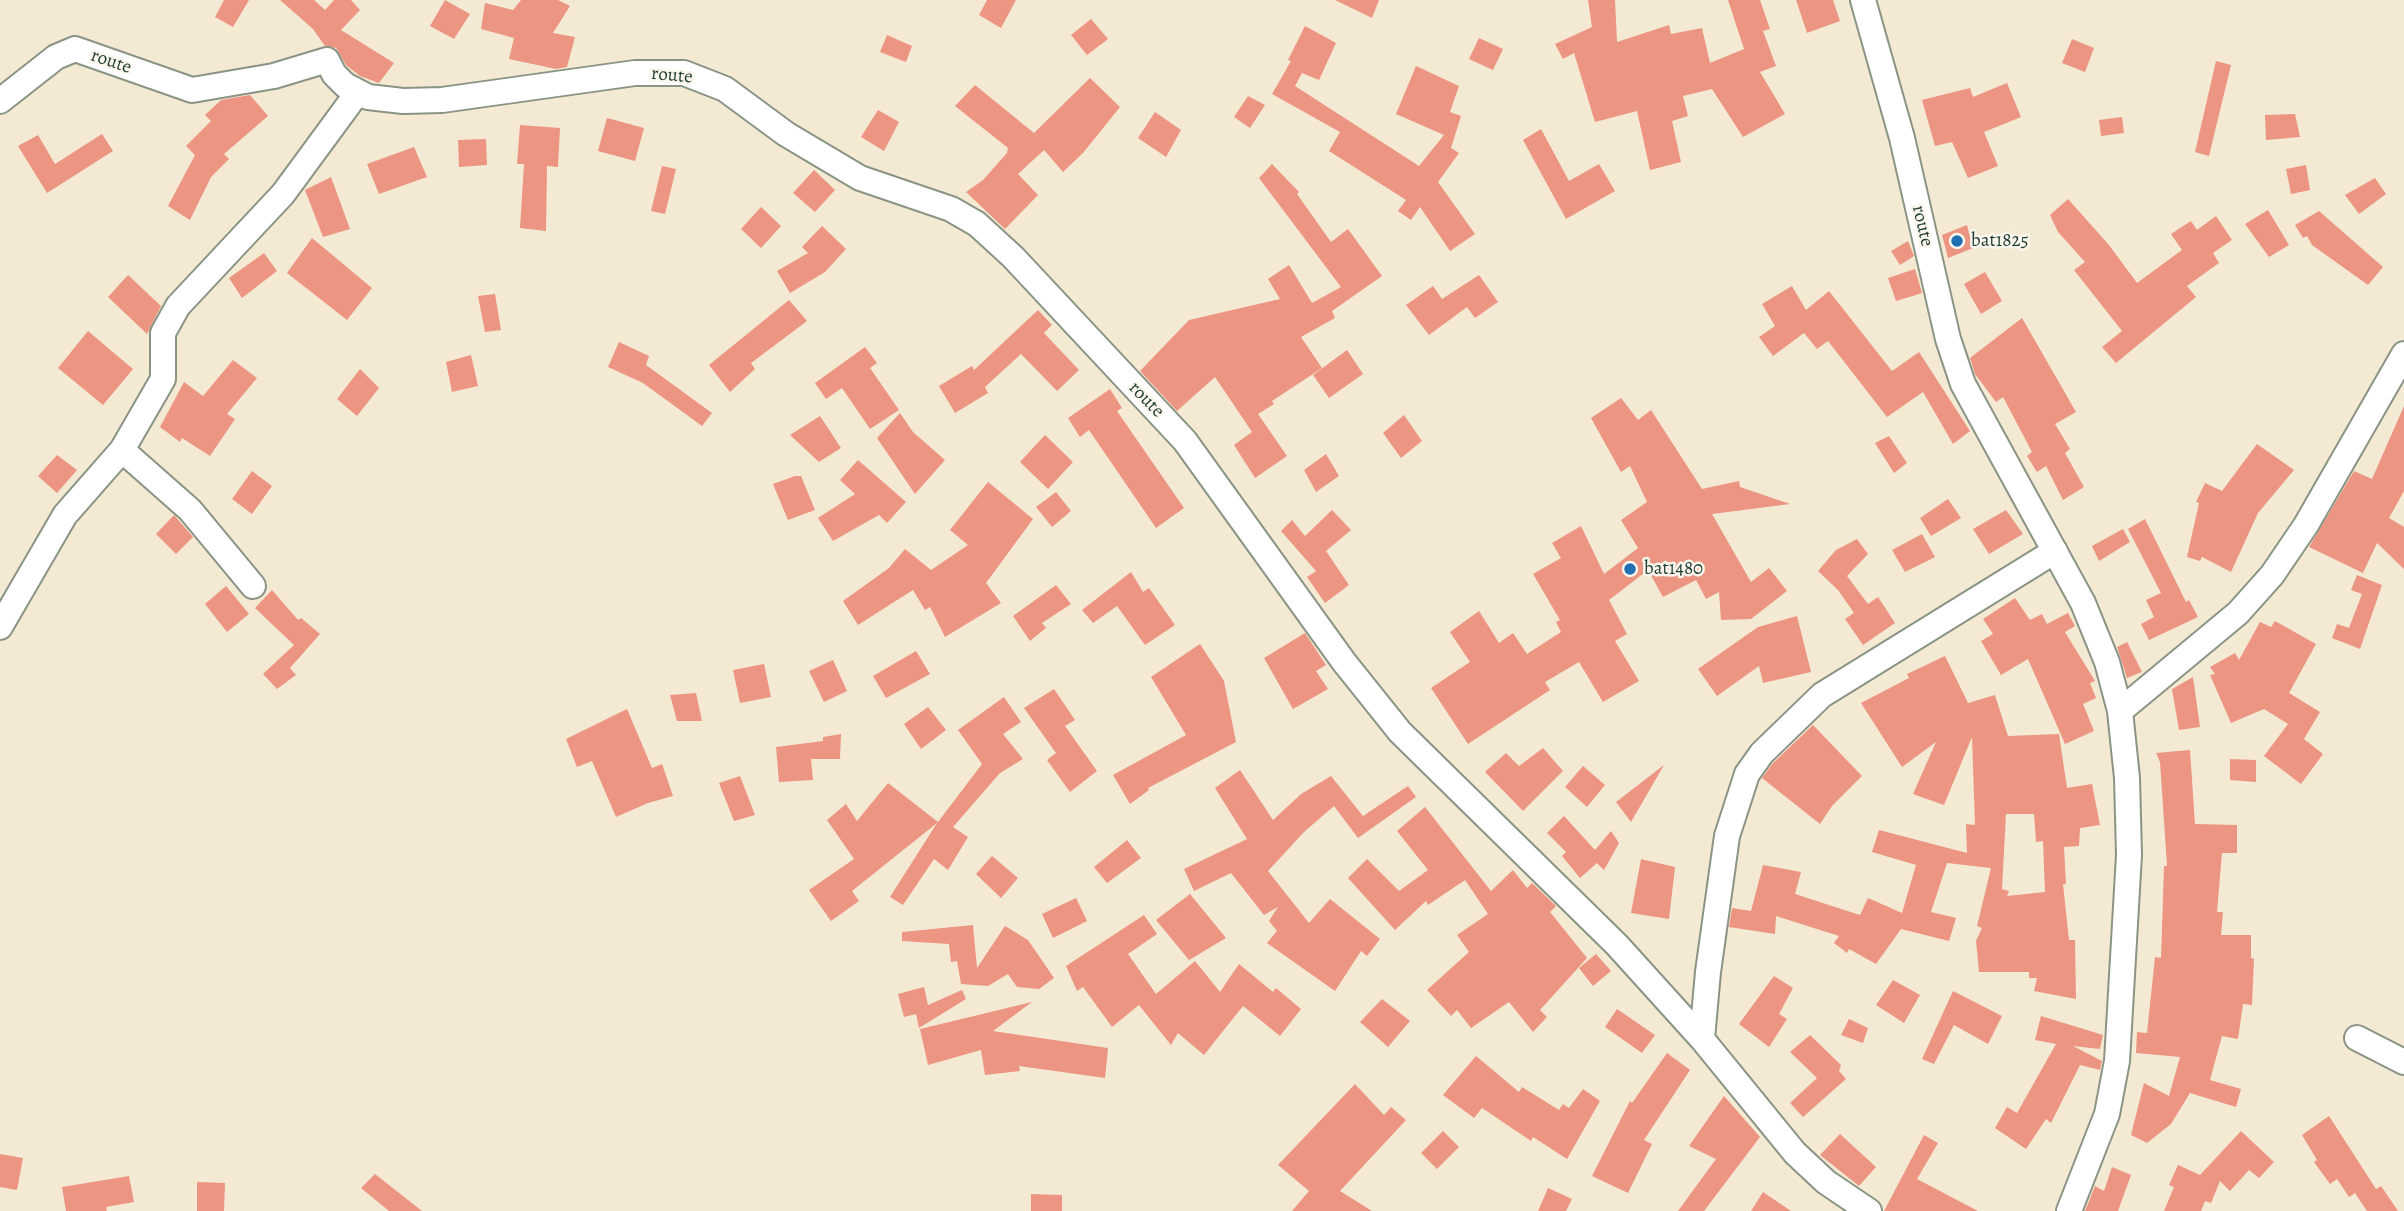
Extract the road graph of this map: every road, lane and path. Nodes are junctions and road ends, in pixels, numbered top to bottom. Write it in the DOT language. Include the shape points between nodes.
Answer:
graph roads {
  1 [pos="1863,0"];
  2 [pos="358,92"];
  3 [pos="0,101"];
  4 [pos="2404,354"];
  5 [pos="122,450"];
  6 [pos="2056,551"];
  7 [pos="253,586"];
  8 [pos="4,612"];
  9 [pos="2120,711"];
  10 [pos="2357,1038"];
  11 [pos="1702,1039"];
  12 [pos="2404,1062"];
  13 [pos="1869,1211"];
  14 [pos="2069,1211"];
  1 -- 6 [label="street, route" via="1963,384"];
  2 -- 3 [label="street, route" via="334,74 327,60 274,76 192,90 75,49 56,57"];
  2 -- 5 [label="street" via="283,194 178,306 163,333 163,379"];
  2 -- 11 [label="street, route" via="403,101 442,100 635,73 684,73 725,89 786,134 860,178 950,209 976,224 1013,257 1185,441 1400,732 1617,945"];
  4 -- 9 [label="street" via="2272,575 2238,613"];
  5 -- 7 [label="street" via="190,510"];
  5 -- 8 [label="street" via="65,515"];
  6 -- 9 [label="street, route" via="2102,650"];
  6 -- 11 [label="street" via="1822,695 1762,753 1747,774 1727,836"];
  9 -- 14 [label="street, route" via="2129,855 2117,1061 2107,1114"];
  10 -- 12 [label="street"];
  11 -- 13 [label="street, route" via="1795,1153 1826,1182"];
}
